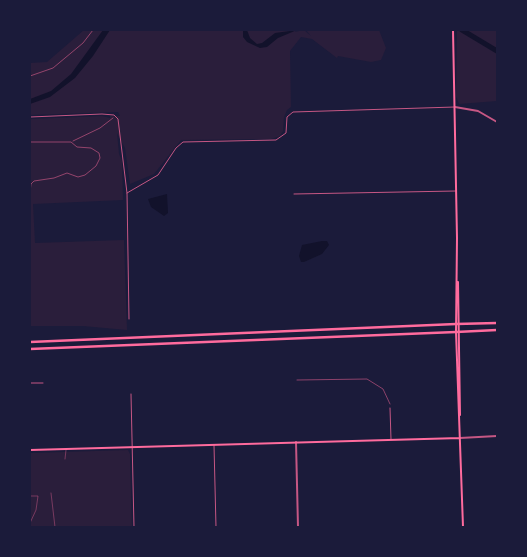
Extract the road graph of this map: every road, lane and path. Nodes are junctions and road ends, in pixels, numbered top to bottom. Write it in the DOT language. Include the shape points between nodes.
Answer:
graph roads {
  1 [pos="93,30"];
  2 [pos="453,30"];
  3 [pos="30,76"];
  4 [pos="455,107"];
  5 [pos="116,116"];
  6 [pos="30,117"];
  7 [pos="497,122"];
  8 [pos="30,142"];
  9 [pos="71,142"];
  10 [pos="456,190"];
  11 [pos="30,192"];
  12 [pos="127,193"];
  13 [pos="294,194"];
  14 [pos="457,270"];
  15 [pos="129,319"];
  16 [pos="497,323"];
  17 [pos="456,324"];
  18 [pos="461,324"];
  19 [pos="497,330"];
  20 [pos="456,332"];
  21 [pos="460,332"];
  22 [pos="30,342"];
  23 [pos="30,349"];
  24 [pos="297,380"];
  25 [pos="43,382"];
  26 [pos="30,383"];
  27 [pos="131,394"];
  28 [pos="390,408"];
  29 [pos="497,436"];
  30 [pos="460,438"];
  31 [pos="391,439"];
  32 [pos="296,442"];
  33 [pos="214,445"];
  34 [pos="132,447"];
  35 [pos="66,448"];
  36 [pos="30,450"];
  37 [pos="65,459"];
  38 [pos="51,493"];
  39 [pos="30,496"];
  40 [pos="30,523"];
  41 [pos="54,527"];
  42 [pos="134,527"];
  43 [pos="216,527"];
  44 [pos="298,527"];
  45 [pos="463,527"];
  1 -- 3 [label="path" via="83,43 53,68"];
  2 -- 4 [label="main road"];
  4 -- 7 [label="street" via="478,111"];
  4 -- 10 [label="main road"];
  4 -- 12 [label="street" via="293,112 287,117 286,133 276,140 183,142 158,175"];
  5 -- 6 [label="street"];
  5 -- 9 [label="path"];
  5 -- 12 [label="street" via="120,126"];
  8 -- 9 [label="path"];
  9 -- 11 [label="path" via="99,153 96,166 80,176 67,174 34,181"];
  10 -- 13 [label="street"];
  10 -- 14 [label="main road"];
  12 -- 15 [label="street"];
  14 -- 17 [label="main road"];
  14 -- 18 [label="main road"];
  16 -- 18 [label="highway"];
  17 -- 18 [label="highway"];
  17 -- 20 [label="main road"];
  17 -- 22 [label="highway"];
  18 -- 21 [label="main road"];
  19 -- 21 [label="highway"];
  20 -- 21 [label="highway"];
  20 -- 23 [label="highway"];
  20 -- 30 [label="main road"];
  21 -- 30 [label="main road"];
  24 -- 28 [label="path" via="367,379 383,389"];
  25 -- 26 [label="street"];
  27 -- 34 [label="street"];
  28 -- 31 [label="street"];
  29 -- 30 [label="street"];
  30 -- 31 [label="main road"];
  30 -- 45 [label="main road"];
  31 -- 32 [label="main road"];
  32 -- 33 [label="main road"];
  32 -- 44 [label="street"];
  33 -- 34 [label="main road"];
  33 -- 43 [label="street"];
  34 -- 35 [label="main road"];
  34 -- 42 [label="street"];
  35 -- 36 [label="main road"];
  35 -- 37 [label="lane"];
  38 -- 41 [label="lane"];
  39 -- 40 [label="lane" via="38,496"];
}
